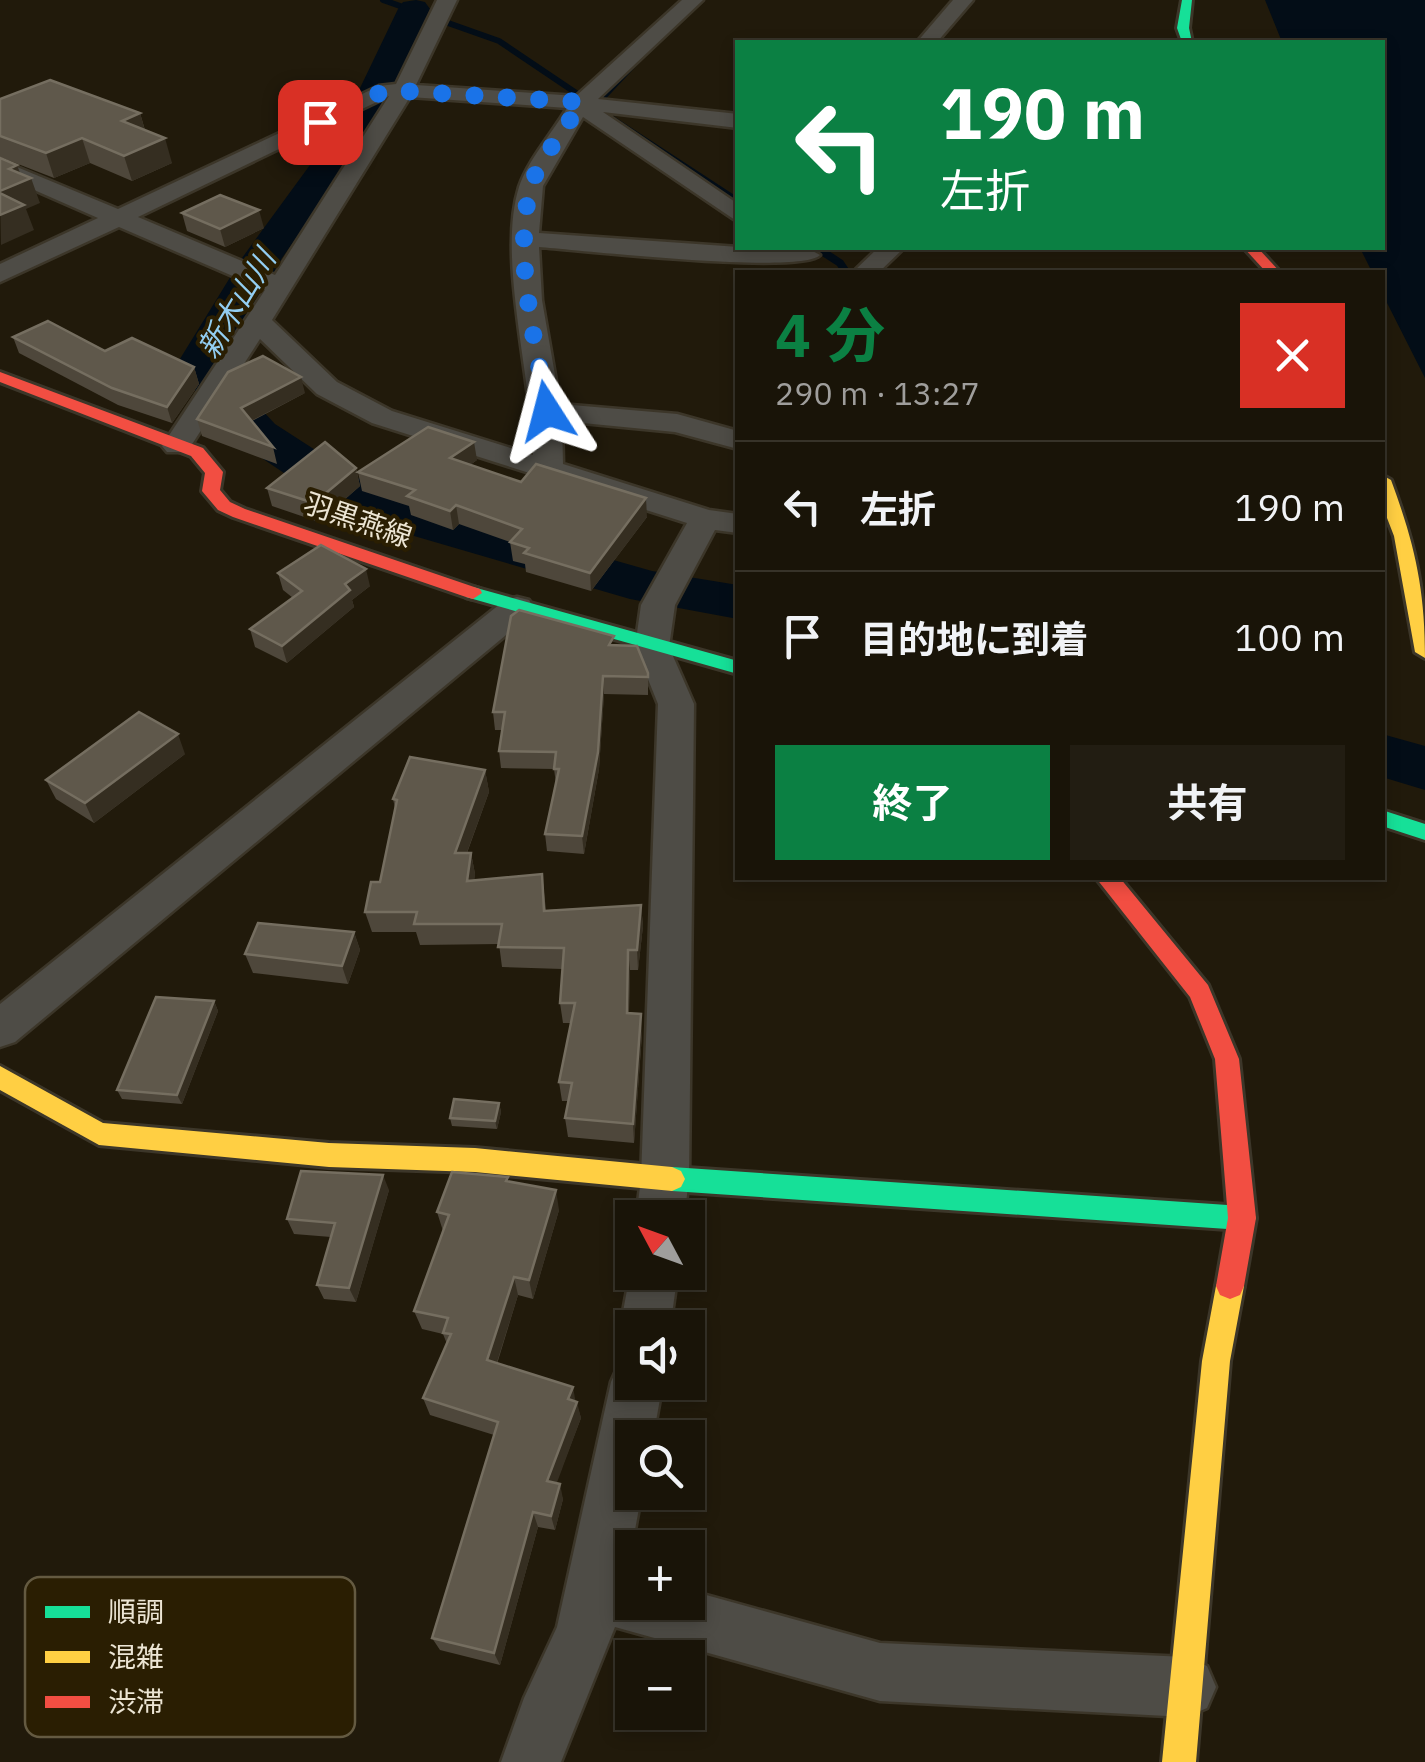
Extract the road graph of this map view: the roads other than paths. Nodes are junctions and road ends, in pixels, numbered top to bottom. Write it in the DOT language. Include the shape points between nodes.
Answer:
graph roads {
  1 [pos="446,0"];
  2 [pos="694,0"];
  3 [pos="962,0"];
  4 [pos="1187,0"];
  5 [pos="929,40"];
  6 [pos="1186,40"];
  7 [pos="403,90"];
  8 [pos="582,102"];
  9 [pos="735,121"];
  10 [pos="0,168"];
  11 [pos="735,212"];
  12 [pos="121,218"];
  13 [pos="526,239"];
  14 [pos="890,250"];
  15 [pos="1253,250"];
  16 [pos="810,258"];
  17 [pos="867,270"];
  18 [pos="1271,270"];
  19 [pos="0,274"];
  20 [pos="278,286"];
  21 [pos="257,320"];
  22 [pos="0,377"];
  23 [pos="547,411"];
  24 [pos="735,439"];
  25 [pos="177,446"];
  26 [pos="548,468"];
  27 [pos="1385,488"];
  28 [pos="721,522"];
  29 [pos="517,608"];
  30 [pos="652,647"];
  31 [pos="1425,652"];
  32 [pos="735,667"];
  33 [pos="1385,819"];
  34 [pos="1425,832"];
  35 [pos="1109,880"];
  36 [pos="0,1029"];
  37 [pos="0,1077"];
  38 [pos="663,1198"];
  39 [pos="1242,1218"];
  40 [pos="633,1400"];
  41 [pos="595,1593"];
  42 [pos="1186,1687"];
  43 [pos="531,1762"];
  44 [pos="1179,1762"];
  1 -- 7 [label="street"];
  2 -- 8 [label="street"];
  3 -- 5 [label="street"];
  4 -- 6 [label="main road"];
  7 -- 8 [label="street"];
  7 -- 12 [label="street" via="386,90"];
  7 -- 20 [label="street"];
  8 -- 9 [label="street"];
  8 -- 11 [label="street" via="600,122"];
  8 -- 13 [label="street" via="530,186"];
  10 -- 12 [label="street"];
  12 -- 19 [label="street"];
  12 -- 20 [label="street"];
  13 -- 16 [label="street"];
  13 -- 23 [label="street"];
  14 -- 17 [label="street"];
  15 -- 18 [label="main road"];
  20 -- 21 [label="street"];
  21 -- 25 [label="street"];
  21 -- 26 [label="street" via="327,388 358,406"];
  22 -- 25 [label="main road, 羽黒燕線"];
  23 -- 24 [label="street" via="678,423"];
  23 -- 26 [label="street"];
  25 -- 29 [label="main road, 羽黒燕線" via="197,452 214,472 211,492 224,506"];
  26 -- 28 [label="street"];
  27 -- 31 [label="main road" via="1403,536"];
  28 -- 30 [label="street" via="658,605"];
  29 -- 30 [label="main road, 羽黒燕線"];
  29 -- 36 [label="street"];
  30 -- 32 [label="main road, 羽黒燕線"];
  30 -- 38 [label="street" via="676,704"];
  33 -- 34 [label="main road"];
  35 -- 39 [label="main road" via="1200,992 1227,1059"];
  37 -- 38 [label="main road" via="99,1134 330,1156 475,1160"];
  38 -- 39 [label="main road"];
  39 -- 42 [label="main road" via="1216,1361"];
  40 -- 41 [label="street"];
  41 -- 42 [label="street" via="880,1672"];
  41 -- 43 [label="street"];
  42 -- 44 [label="main road"];
}
